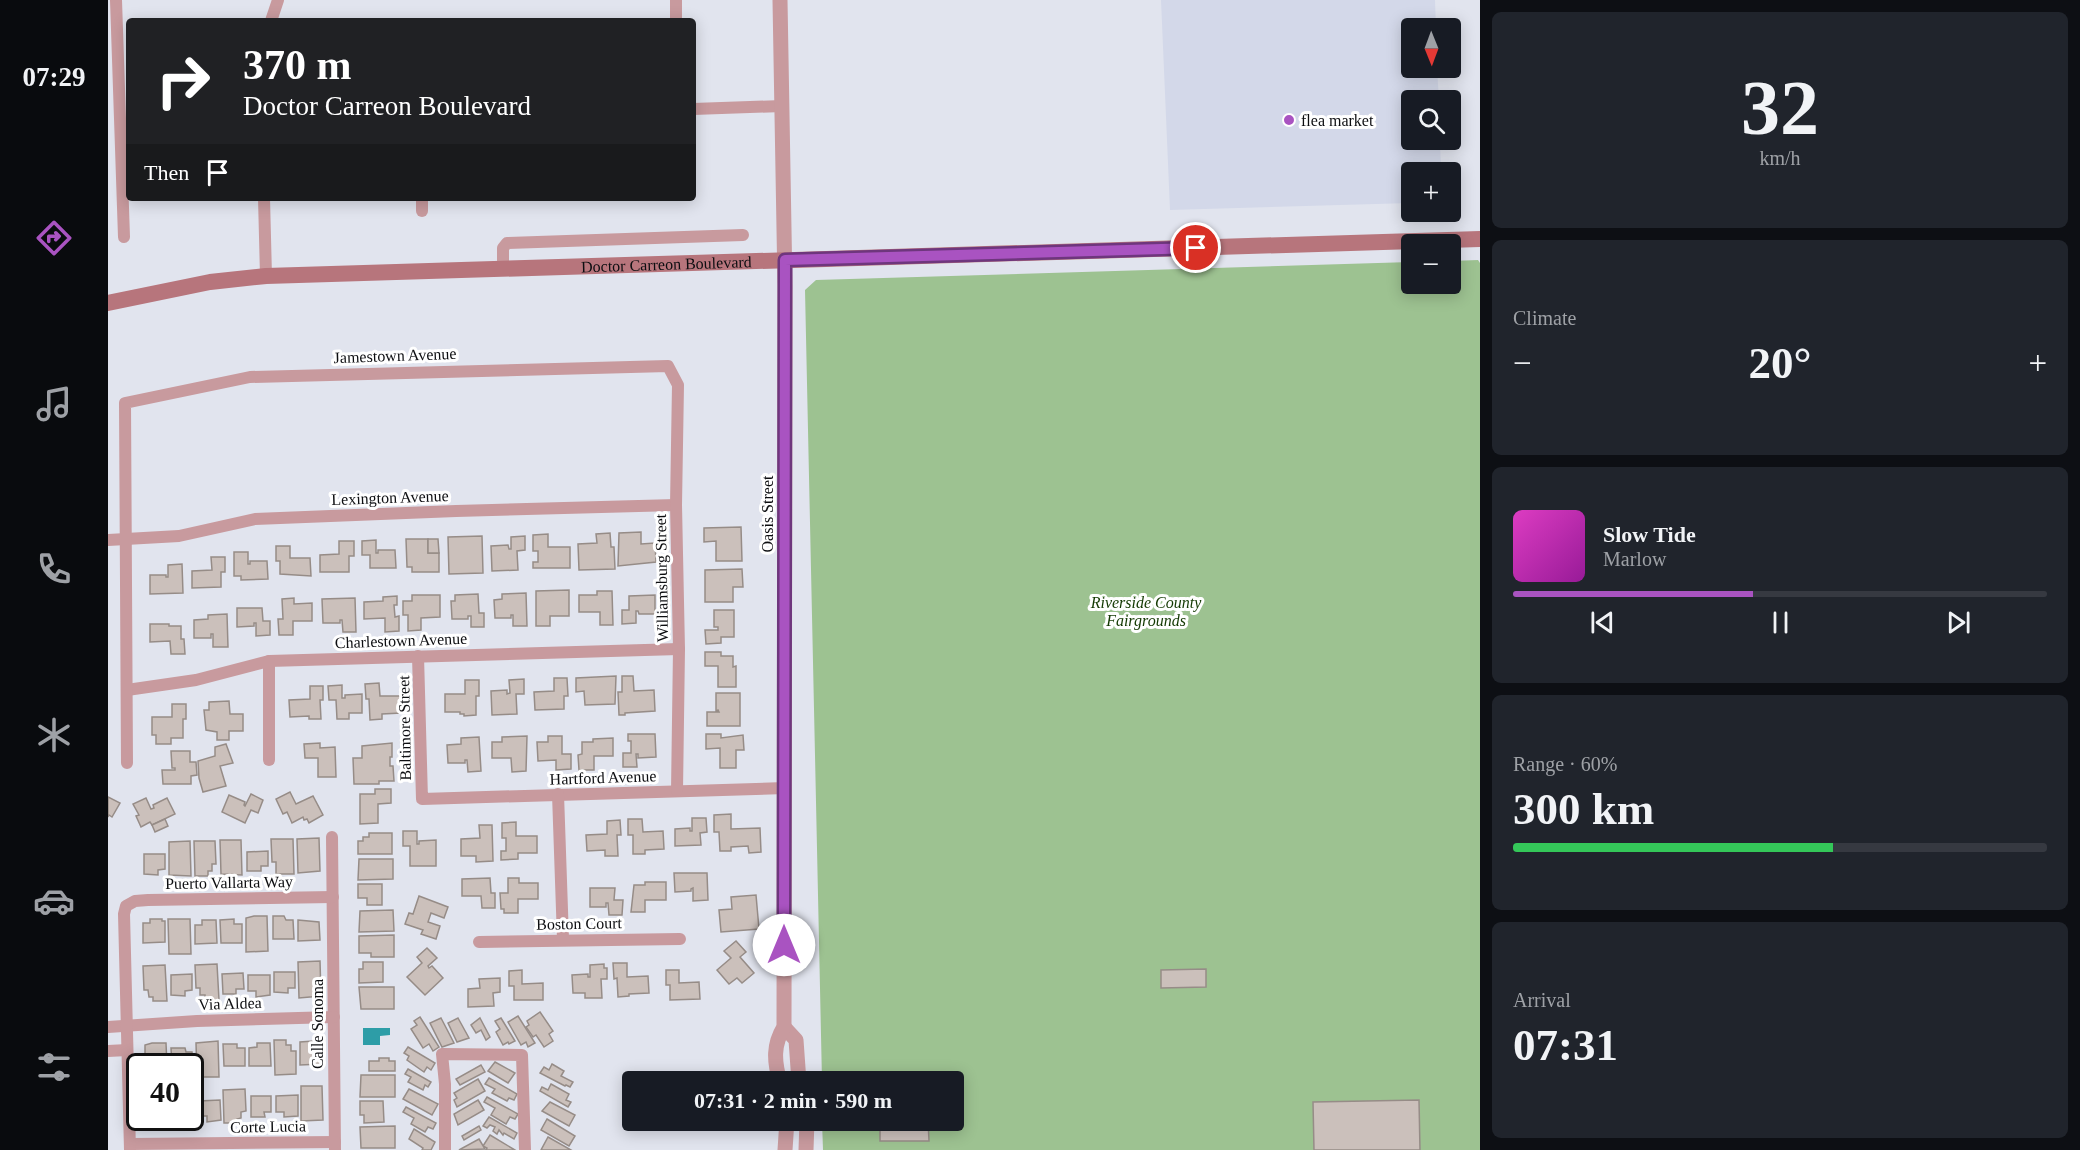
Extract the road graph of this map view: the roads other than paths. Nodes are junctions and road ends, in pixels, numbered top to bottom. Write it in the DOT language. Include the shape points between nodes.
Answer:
graph roads {
  1 [pos="116,0"];
  2 [pos="278,0"];
  3 [pos="676,0"];
  4 [pos="780,0"];
  5 [pos="272,18"];
  6 [pos="676,18"];
  7 [pos="112,49"];
  8 [pos="782,106"];
  9 [pos="696,109"];
  10 [pos="264,201"];
  11 [pos="743,235"];
  12 [pos="124,237"];
  13 [pos="1480,239"];
  14 [pos="785,260"];
  15 [pos="503,267"];
  16 [pos="266,276"];
  17 [pos="108,303"];
  18 [pos="668,366"];
  19 [pos="676,505"];
  20 [pos="108,540"];
  21 [pos="126,540"];
  22 [pos="679,648"];
  23 [pos="418,656"];
  24 [pos="269,661"];
  25 [pos="127,690"];
  26 [pos="269,760"];
  27 [pos="127,763"];
  28 [pos="785,788"];
  29 [pos="677,791"];
  30 [pos="558,794"];
  31 [pos="422,799"];
  32 [pos="332,837"];
  33 [pos="333,897"];
  34 [pos="562,939"];
  35 [pos="680,939"];
  36 [pos="478,942"];
  37 [pos="334,1017"];
  38 [pos="127,1026"];
  39 [pos="108,1027"];
  40 [pos="784,1027"];
  41 [pos="127,1050"];
  42 [pos="108,1051"];
  43 [pos="777,1071"];
  44 [pos="798,1071"];
  45 [pos="786,1131"];
  46 [pos="807,1131"];
  47 [pos="335,1146"];
  48 [pos="130,1147"];
  49 [pos="445,1150"];
  50 [pos="525,1150"];
  51 [pos="785,1150"];
  52 [pos="806,1150"];
  1 -- 7 [label="street"];
  2 -- 5 [label="street"];
  3 -- 6 [label="street"];
  4 -- 8 [label="street, Oasis Street"];
  7 -- 12 [label="street"];
  8 -- 9 [label="street"];
  8 -- 14 [label="street, Oasis Street"];
  10 -- 16 [label="street"];
  11 -- 15 [label="street" via="507,243 503,248"];
  13 -- 14 [label="main road, Doctor Carreon Boulevard"];
  14 -- 15 [label="main road, Doctor Carreon Boulevard"];
  14 -- 28 [label="street, Oasis Street"];
  15 -- 16 [label="main road, Doctor Carreon Boulevard"];
  16 -- 17 [label="main road, Doctor Carreon Boulevard" via="210,282"];
  18 -- 19 [label="street, Williamsburg Street" via="678,385"];
  18 -- 21 [label="street, Jamestown Avenue" via="250,377 125,403"];
  19 -- 21 [label="street, Lexington Avenue" via="255,519 178,536"];
  19 -- 22 [label="street, Williamsburg Street"];
  20 -- 21 [label="street, Lexington Avenue"];
  21 -- 25 [label="street"];
  22 -- 23 [label="street, Charlestown Avenue"];
  22 -- 29 [label="street, Williamsburg Street"];
  23 -- 24 [label="street, Charlestown Avenue"];
  23 -- 31 [label="street, Baltimore Street"];
  24 -- 25 [label="street, Charlestown Avenue" via="196,680"];
  24 -- 26 [label="street"];
  25 -- 27 [label="street"];
  28 -- 29 [label="street, Hartford Avenue"];
  28 -- 40 [label="street, Oasis Street"];
  29 -- 30 [label="street, Hartford Avenue"];
  30 -- 31 [label="street, Hartford Avenue"];
  30 -- 34 [label="street"];
  32 -- 33 [label="street, Calle Sonoma"];
  33 -- 37 [label="street, Calle Sonoma"];
  33 -- 38 [label="street, Puerto Vallarta Way" via="148,900 126,906"];
  34 -- 35 [label="street, Boston Court"];
  34 -- 36 [label="street, Boston Court"];
  37 -- 38 [label="street, Via Aldea"];
  37 -- 47 [label="street, Calle Sonoma"];
  38 -- 39 [label="street, Via Aldea"];
  38 -- 41 [label="street"];
  40 -- 43 [label="street, Oasis Street" via="776,1039"];
  40 -- 44 [label="street, Oasis Street" via="796,1040"];
  41 -- 42 [label="street"];
  41 -- 48 [label="street"];
  45 -- 51 [label="street"];
  46 -- 52 [label="street"];
  47 -- 48 [label="street, Corte Lucia"];
  49 -- 50 [label="street" via="442,1053 522,1055"];
}
